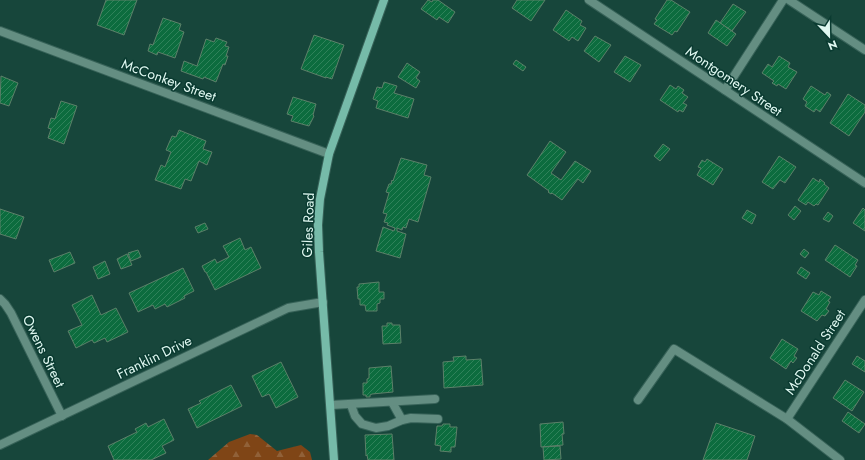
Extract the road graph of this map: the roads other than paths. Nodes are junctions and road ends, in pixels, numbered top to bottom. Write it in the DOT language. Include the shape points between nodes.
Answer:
graph roads {
  1 [pos="384,0"];
  2 [pos="589,0"];
  3 [pos="784,0"];
  4 [pos="789,0"];
  5 [pos="0,31"];
  6 [pos="865,50"];
  7 [pos="725,90"];
  8 [pos="329,154"];
  9 [pos="865,183"];
  10 [pos="0,299"];
  11 [pos="865,300"];
  12 [pos="323,302"];
  13 [pos="435,399"];
  14 [pos="638,400"];
  15 [pos="392,402"];
  16 [pos="331,405"];
  17 [pos="351,405"];
  18 [pos="62,416"];
  19 [pos="438,419"];
  20 [pos="787,419"];
  21 [pos="402,420"];
  22 [pos="0,445"];
  23 [pos="334,460"];
  24 [pos="840,460"];
  1 -- 8 [label="street, Giles Road"];
  2 -- 7 [label="street, Montgomery Street"];
  3 -- 7 [label="street"];
  4 -- 6 [label="street"];
  5 -- 8 [label="street, McConkey Street"];
  7 -- 9 [label="street, Montgomery Street"];
  8 -- 12 [label="street, Giles Road" via="321,191 318,225"];
  10 -- 18 [label="street, Owens Street" via="11,313"];
  11 -- 20 [label="street, McDonald Street"];
  12 -- 16 [label="street, Giles Road"];
  12 -- 18 [label="street, Franklin Drive" via="288,308"];
  13 -- 15 [label="street"];
  14 -- 20 [label="street" via="674,349"];
  15 -- 17 [label="street"];
  15 -- 21 [label="street"];
  16 -- 17 [label="street"];
  16 -- 23 [label="street, Giles Road"];
  17 -- 21 [label="street" via="355,416 362,424 376,428"];
  18 -- 22 [label="street, Franklin Drive"];
  19 -- 21 [label="street"];
  20 -- 24 [label="street"];
}
